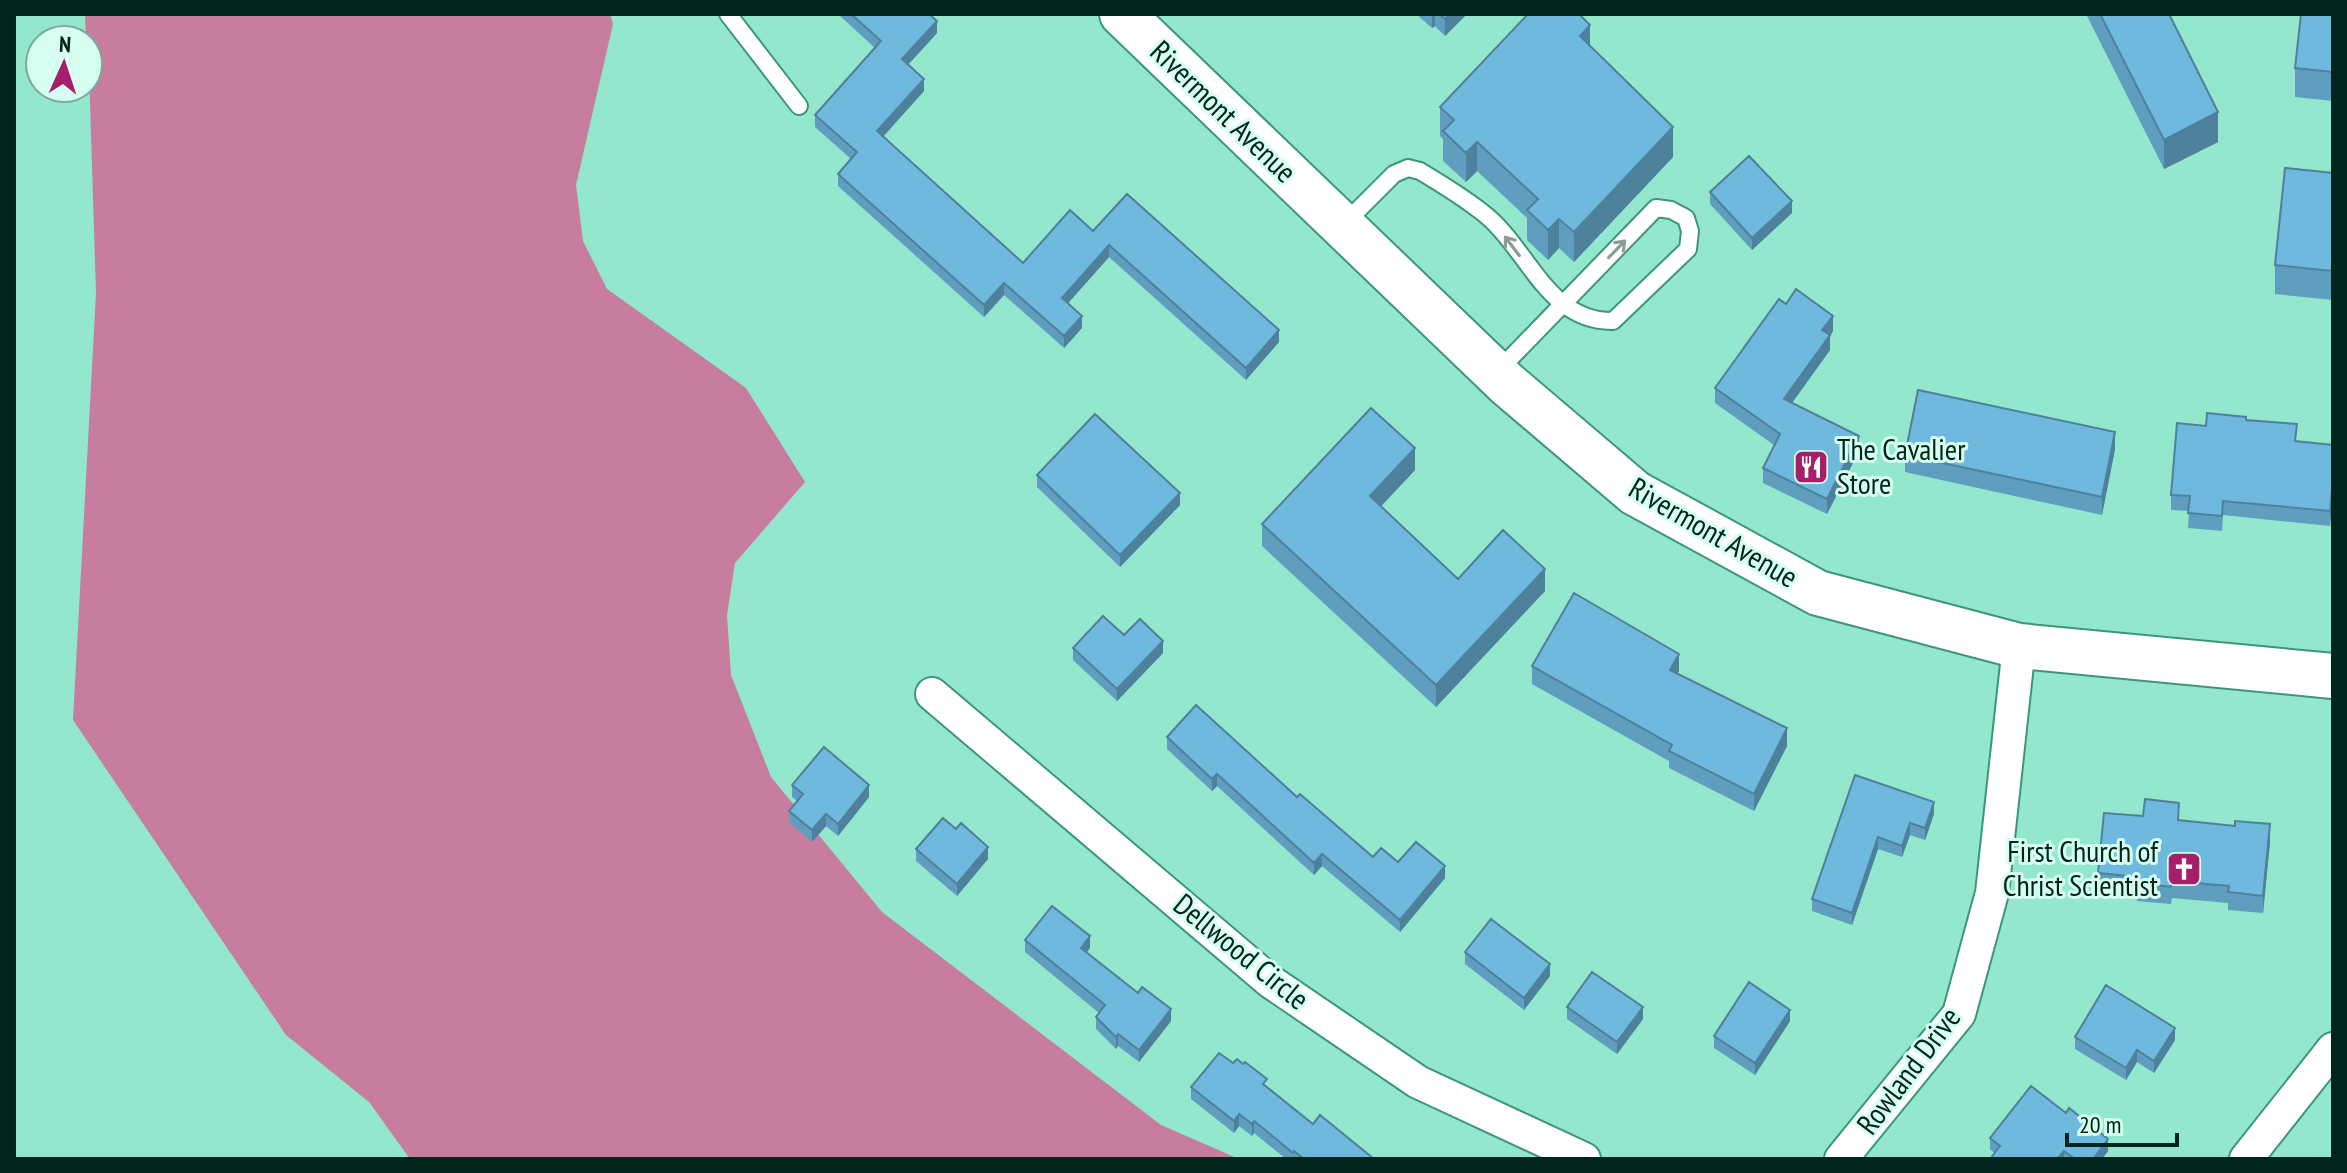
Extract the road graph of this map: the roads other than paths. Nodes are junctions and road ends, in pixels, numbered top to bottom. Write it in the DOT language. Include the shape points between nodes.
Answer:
graph roads {
  1 [pos="728,14"];
  2 [pos="1122,14"];
  3 [pos="799,106"];
  4 [pos="1342,226"];
  5 [pos="1563,305"];
  6 [pos="1496,373"];
  7 [pos="2019,646"];
  8 [pos="2333,676"];
  9 [pos="932,694"];
  10 [pos="2333,1049"];
  11 [pos="1584,1159"];
  12 [pos="1841,1159"];
  13 [pos="2246,1159"];
  1 -- 3 [label="lane"];
  2 -- 4 [label="main road, Rivermont Avenue"];
  5 -- 4 [label="lane, one-way" via="1490,219 1420,171 1408,168 1394,174"];
  4 -- 6 [label="main road, Rivermont Avenue"];
  5 -- 5 [label="lane, one-way" via="1656,208 1686,218 1688,249 1613,321 1596,321"];
  5 -- 6 [label="lane"];
  6 -- 7 [label="main road, Rivermont Avenue" via="1635,493 1818,593"];
  7 -- 8 [label="main road, Rivermont Avenue"];
  7 -- 12 [label="street, Rowland Drive" via="1992,893 1959,1014"];
  9 -- 11 [label="street, Dellwood Circle" via="1271,982 1418,1082"];
  10 -- 13 [label="street"];
}
